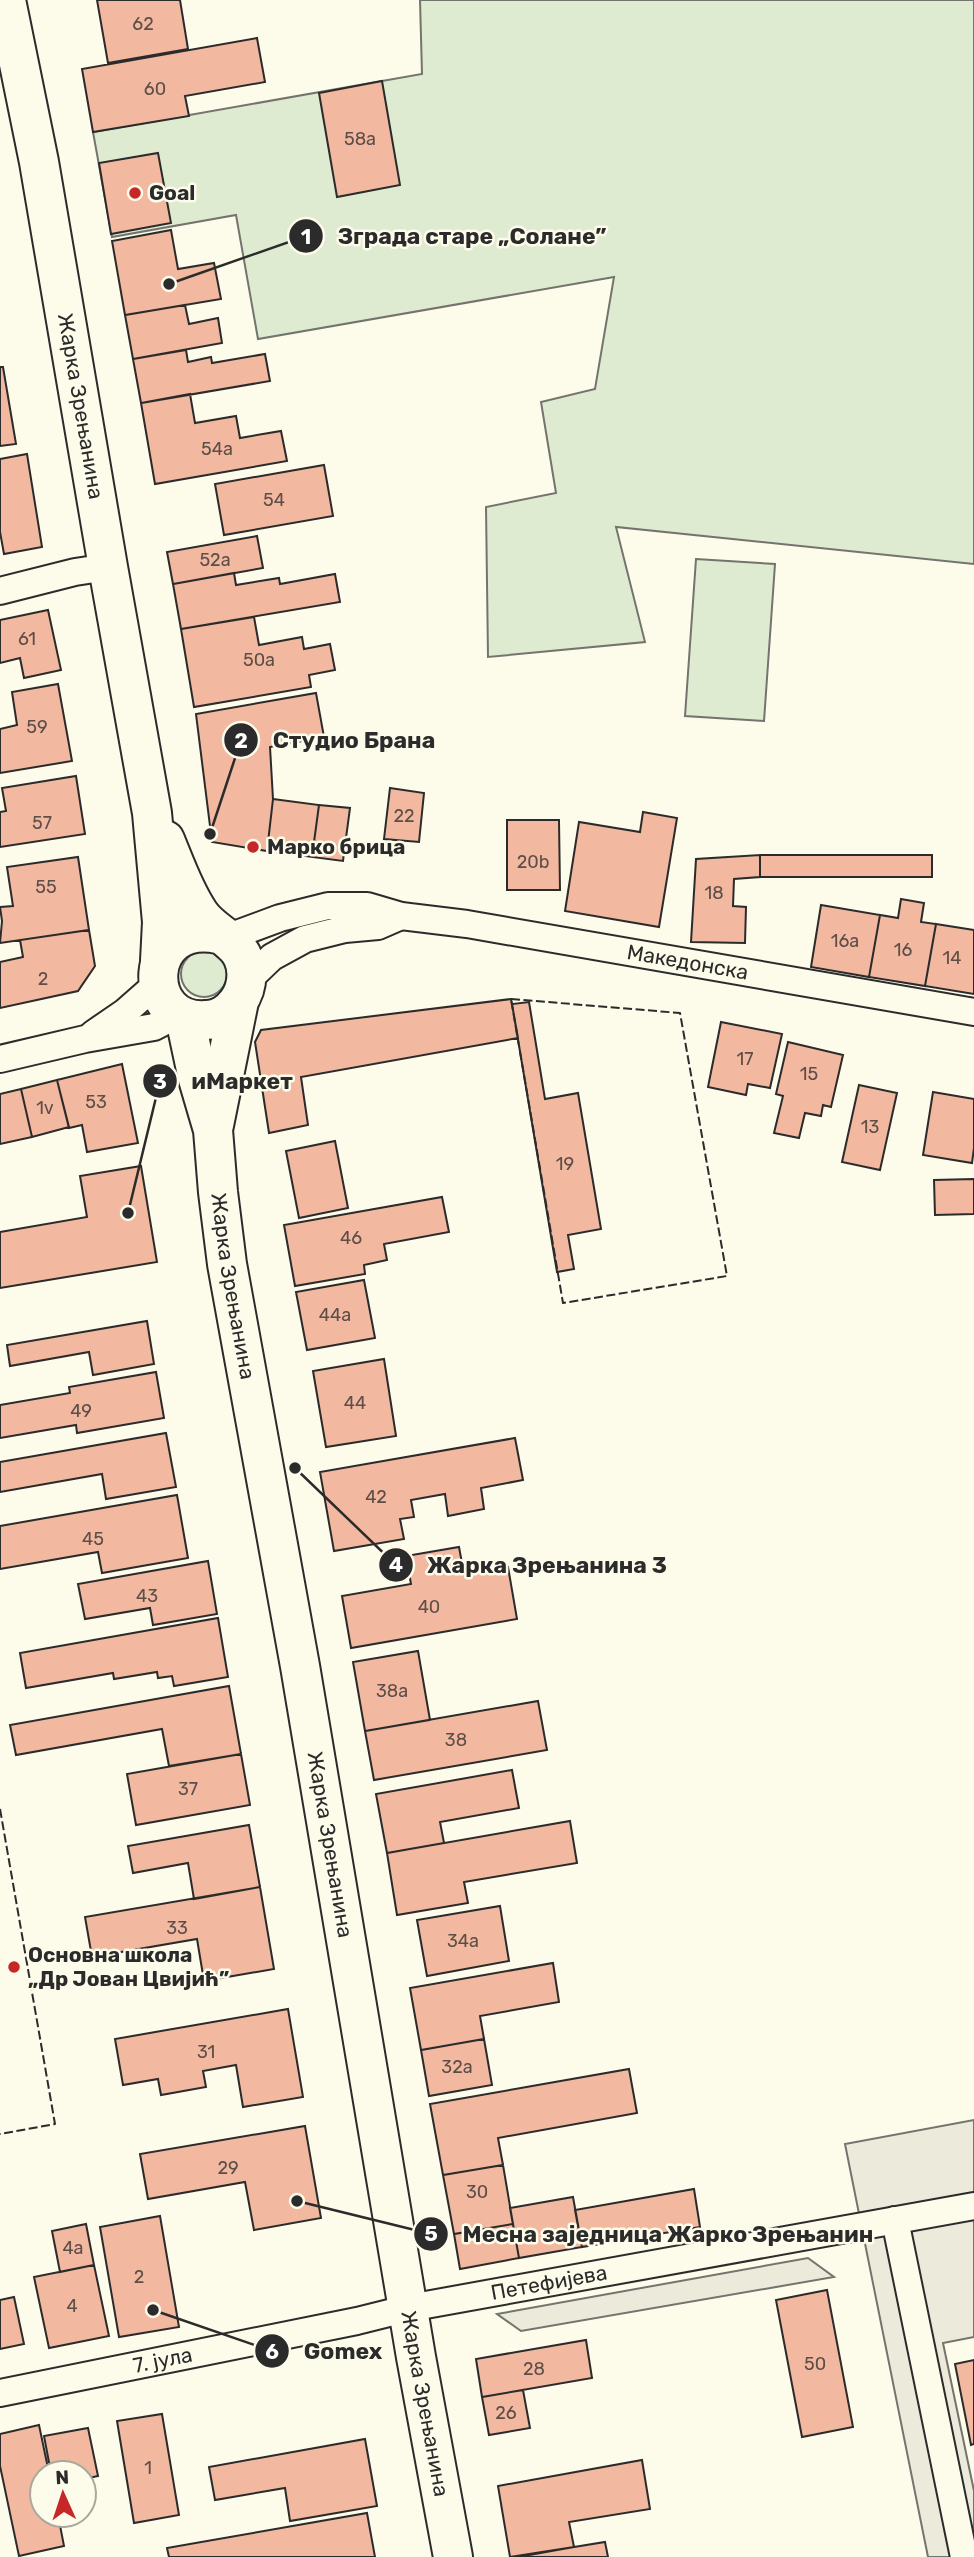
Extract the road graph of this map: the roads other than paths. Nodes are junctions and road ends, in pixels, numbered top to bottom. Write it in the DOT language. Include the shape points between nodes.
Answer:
graph roads {
  1 [pos="5,13"];
  2 [pos="108,567"];
  3 [pos="0,591"];
  4 [pos="152,813"];
  5 [pos="401,916"];
  6 [pos="222,936"];
  7 [pos="159,972"];
  8 [pos="243,991"];
  9 [pos="974,1012"];
  10 [pos="182,1016"];
  11 [pos="85,1039"];
  12 [pos="0,1059"];
  13 [pos="213,1130"];
  14 [pos="974,2206"];
  15 [pos="895,2220"];
  16 [pos="409,2308"];
  17 [pos="0,2393"];
  18 [pos="453,2557"];
  19 [pos="964,2557"];
  1 -- 2 [label="main road, Жарка Зрењанина" via="39,162"];
  2 -- 3 [label="street"];
  2 -- 4 [label="main road, Жарка Зрењанина"];
  4 -- 6 [label="main road, Жарка Зрењанина" via="199,912"];
  4 -- 7 [label="main road, Жарка Зрењанина" via="162,922"];
  5 -- 6 [label="street, Македонска" via="367,906 328,906"];
  5 -- 8 [label="street, Македонска" via="378,926 324,933 299,942 272,957"];
  5 -- 9 [label="street, Македонска" via="441,919"];
  6 -- 7 [label="main road" via="204,931 177,939 166,949"];
  6 -- 8 [label="main road, Жарка Зрењанина" via="243,957"];
  7 -- 10 [label="main road, Жарка Зрењанина" via="161,995"];
  7 -- 11 [label="street" via="125,1012"];
  8 -- 10 [label="main road" via="231,1011 209,1020"];
  8 -- 13 [label="main road, Жарка Зрењанина"];
  10 -- 11 [label="street" via="153,1027"];
  10 -- 13 [label="main road, Жарка Зрењанина"];
  11 -- 12 [label="street"];
  13 -- 16 [label="main road, Жарка Зрењанина" via="227,1264"];
  14 -- 15 [label="street, Петефијева"];
  15 -- 16 [label="street, Петефијева"];
  15 -- 19 [label="street"];
  16 -- 17 [label="street, 7. јула"];
  16 -- 18 [label="main road, Жарка Зрењанина"];
}
